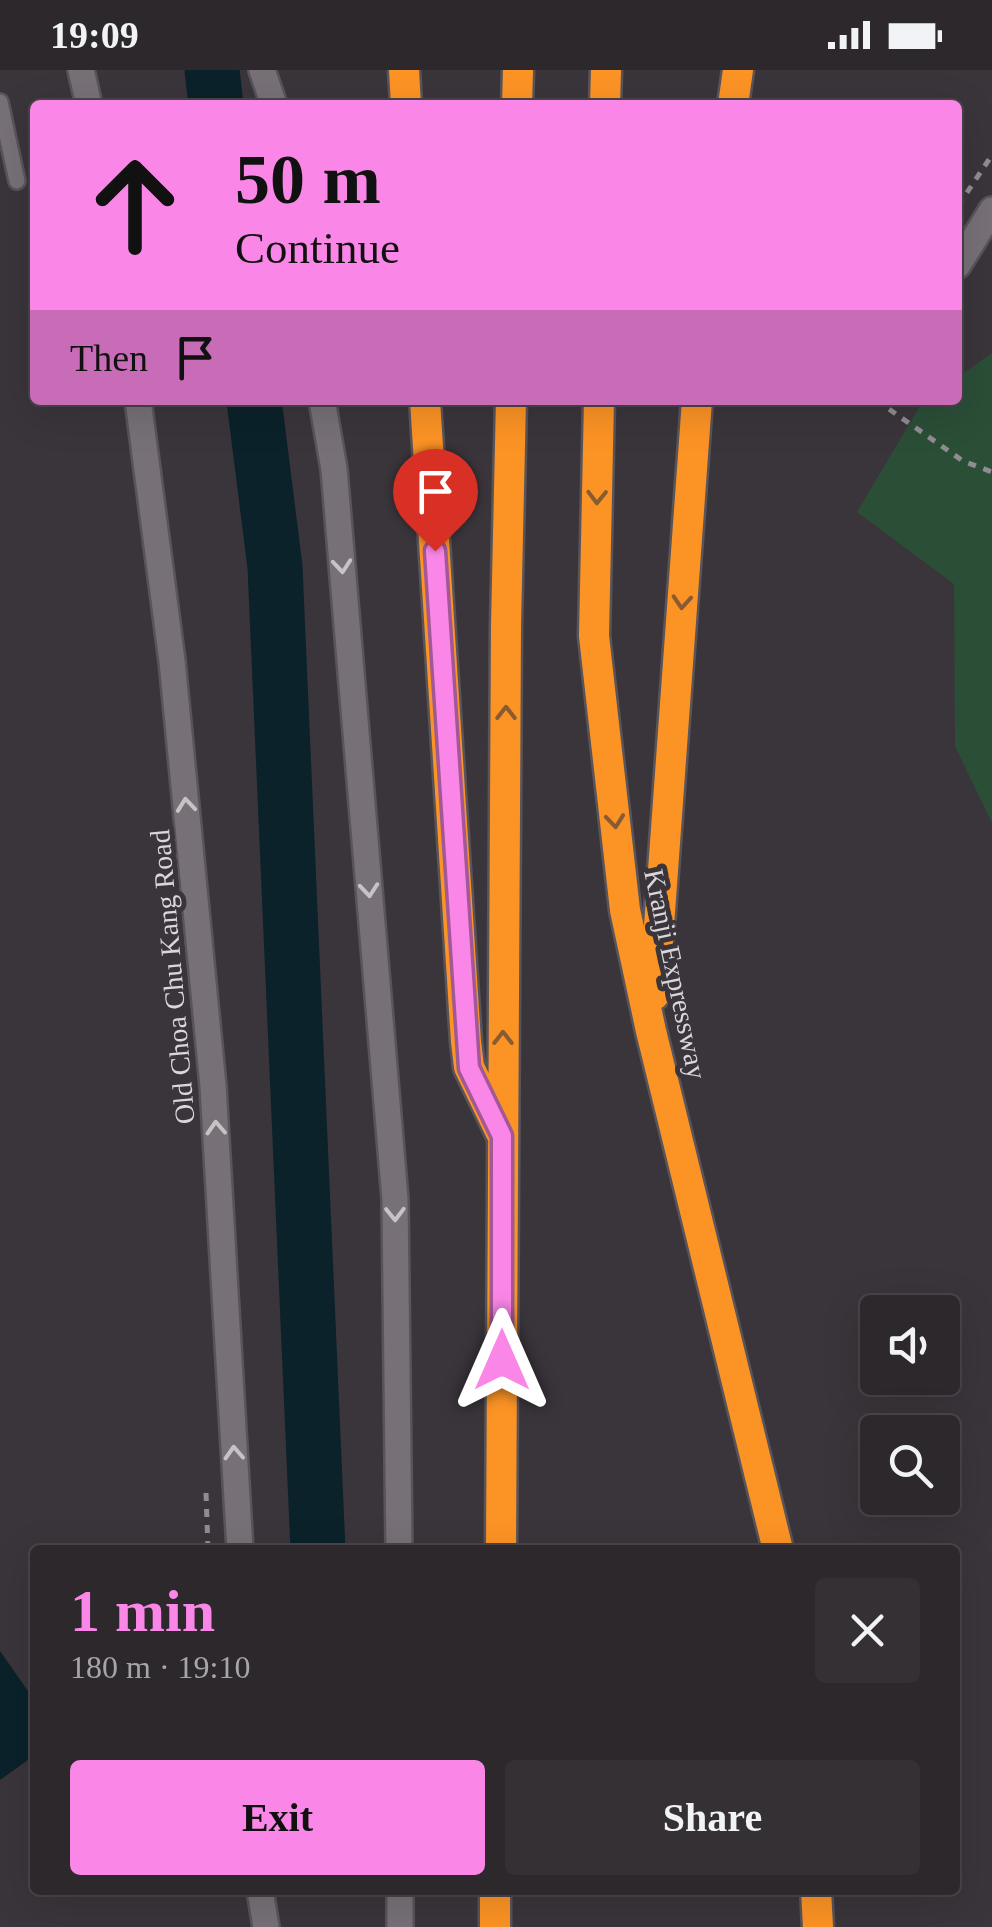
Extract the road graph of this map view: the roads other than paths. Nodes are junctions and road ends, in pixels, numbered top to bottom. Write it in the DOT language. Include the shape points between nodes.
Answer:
graph roads {
  1 [pos="81,70"];
  2 [pos="262,70"];
  3 [pos="404,70"];
  4 [pos="518,70"];
  5 [pos="606,70"];
  6 [pos="738,70"];
  7 [pos="88,100"];
  8 [pos="272,100"];
  9 [pos="406,100"];
  10 [pos="517,100"];
  11 [pos="605,100"];
  12 [pos="735,100"];
  13 [pos="0,102"];
  14 [pos="18,181"];
  15 [pos="992,210"];
  16 [pos="962,259"];
  17 [pos="139,405"];
  18 [pos="323,405"];
  19 [pos="425,405"];
  20 [pos="511,405"];
  21 [pos="599,405"];
  22 [pos="697,405"];
  23 [pos="651,1031"];
  24 [pos="502,1136"];
  25 [pos="240,1545"];
  26 [pos="399,1545"];
  27 [pos="500,1545"];
  28 [pos="777,1545"];
  29 [pos="261,1895"];
  30 [pos="400,1895"];
  31 [pos="496,1895"];
  32 [pos="816,1895"];
  33 [pos="266,1927"];
  34 [pos="400,1927"];
  35 [pos="495,1927"];
  36 [pos="818,1927"];
  1 -- 7 [label="main road"];
  2 -- 8 [label="main road"];
  3 -- 9 [label="highway"];
  4 -- 10 [label="highway"];
  5 -- 11 [label="highway"];
  6 -- 12 [label="highway"];
  13 -- 14 [label="lane"];
  15 -- 16 [label="main road"];
  25 -- 17 [label="main road, Old Choa Chu Kang Road, one-way" via="214,1086"];
  18 -- 26 [label="main road, one-way" via="334,469 396,1199"];
  19 -- 24 [label="highway" via="468,1054"];
  24 -- 20 [label="highway, one-way"];
  21 -- 23 [label="highway, Kranji Expressway, one-way" via="594,636 625,910"];
  22 -- 23 [label="highway, one-way"];
  23 -- 28 [label="highway, Kranji Expressway"];
  24 -- 27 [label="highway"];
  29 -- 33 [label="main road"];
  30 -- 34 [label="main road"];
  31 -- 35 [label="highway"];
  32 -- 36 [label="highway"];
}
